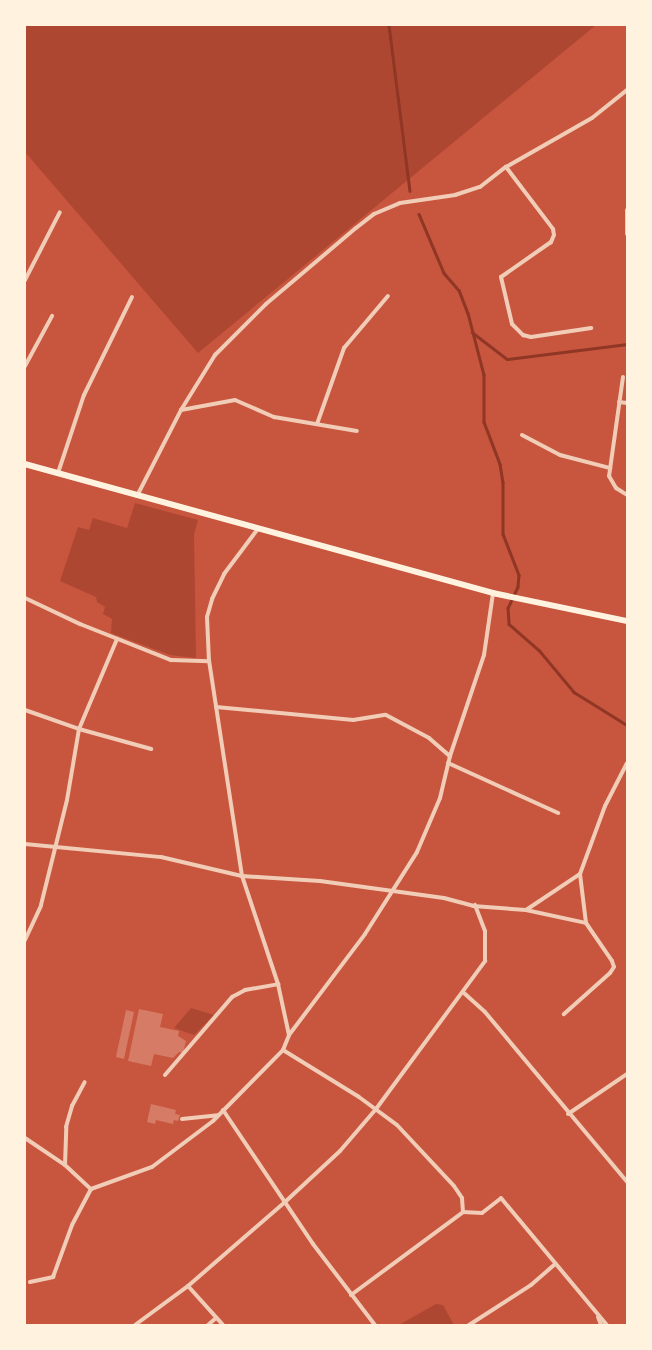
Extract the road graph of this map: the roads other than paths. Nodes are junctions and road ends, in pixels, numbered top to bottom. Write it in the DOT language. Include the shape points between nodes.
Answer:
graph roads {
  1 [pos="627,90"];
  2 [pos="506,167"];
  3 [pos="627,210"];
  4 [pos="60,212"];
  5 [pos="627,234"];
  6 [pos="25,280"];
  7 [pos="388,296"];
  8 [pos="132,297"];
  9 [pos="52,316"];
  10 [pos="591,328"];
  11 [pos="25,366"];
  12 [pos="623,377"];
  13 [pos="619,402"];
  14 [pos="627,403"];
  15 [pos="181,410"];
  16 [pos="317,424"];
  17 [pos="357,431"];
  18 [pos="522,435"];
  19 [pos="25,464"];
  20 [pos="610,468"];
  21 [pos="58,473"];
  22 [pos="627,495"];
  23 [pos="137,496"];
  24 [pos="257,530"];
  25 [pos="493,593"];
  26 [pos="25,598"];
  27 [pos="627,621"];
  28 [pos="117,639"];
  29 [pos="209,662"];
  30 [pos="216,707"];
  31 [pos="25,710"];
  32 [pos="79,729"];
  33 [pos="151,748"];
  34 [pos="450,756"];
  35 [pos="448,763"];
  36 [pos="627,763"];
  37 [pos="558,813"];
  38 [pos="25,844"];
  39 [pos="56,845"];
  40 [pos="580,874"];
  41 [pos="242,876"];
  42 [pos="395,890"];
  43 [pos="474,905"];
  44 [pos="526,910"];
  45 [pos="586,923"];
  46 [pos="25,940"];
  47 [pos="278,984"];
  48 [pos="464,993"];
  49 [pos="564,1014"];
  50 [pos="289,1036"];
  51 [pos="283,1050"];
  52 [pos="627,1074"];
  53 [pos="165,1075"];
  54 [pos="85,1082"];
  55 [pos="376,1109"];
  56 [pos="223,1110"];
  57 [pos="218,1114"];
  58 [pos="568,1114"];
  59 [pos="182,1118"];
  60 [pos="25,1138"];
  61 [pos="65,1165"];
  62 [pos="627,1182"];
  63 [pos="91,1189"];
  64 [pos="285,1202"];
  65 [pos="464,1212"];
  66 [pos="555,1264"];
  67 [pos="30,1282"];
  68 [pos="188,1286"];
  69 [pos="351,1296"];
  70 [pos="596,1312"];
  71 [pos="216,1318"];
  72 [pos="136,1325"];
  73 [pos="208,1325"];
  74 [pos="223,1325"];
  75 [pos="375,1325"];
  76 [pos="469,1325"];
  77 [pos="601,1325"];
  78 [pos="606,1325"];
  1 -- 2 [label="street" via="592,118"];
  2 -- 10 [label="street" via="554,234 551,242 500,277 512,324 523,335 531,337"];
  2 -- 15 [label="street" via="472,190 400,203 374,214 241,327 214,355"];
  3 -- 5 [label="street"];
  4 -- 6 [label="street"];
  7 -- 16 [label="street" via="344,348"];
  8 -- 21 [label="street" via="84,395"];
  9 -- 11 [label="street"];
  12 -- 13 [label="street"];
  13 -- 14 [label="street"];
  13 -- 20 [label="street"];
  15 -- 16 [label="street" via="235,400 274,417"];
  15 -- 23 [label="street"];
  16 -- 17 [label="street"];
  18 -- 20 [label="street" via="560,455"];
  19 -- 21 [label="main road"];
  20 -- 22 [label="street" via="609,476 616,488"];
  21 -- 23 [label="main road"];
  23 -- 24 [label="main road"];
  24 -- 25 [label="main road"];
  24 -- 29 [label="street" via="224,574 212,599 207,617"];
  25 -- 27 [label="main road"];
  25 -- 34 [label="street" via="484,655"];
  26 -- 28 [label="street"];
  28 -- 29 [label="street" via="171,660"];
  28 -- 32 [label="street"];
  29 -- 30 [label="street"];
  30 -- 34 [label="street" via="353,720 386,715 428,738"];
  30 -- 41 [label="street"];
  31 -- 32 [label="street"];
  32 -- 33 [label="street"];
  32 -- 39 [label="street"];
  34 -- 35 [label="street"];
  35 -- 37 [label="street"];
  35 -- 42 [label="street" via="440,798"];
  36 -- 40 [label="street" via="605,806"];
  38 -- 39 [label="street"];
  39 -- 41 [label="street" via="161,858"];
  39 -- 46 [label="street" via="41,905"];
  40 -- 44 [label="street"];
  40 -- 45 [label="street"];
  41 -- 42 [label="street"];
  41 -- 47 [label="street"];
  42 -- 43 [label="street"];
  42 -- 50 [label="street"];
  43 -- 44 [label="street"];
  43 -- 48 [label="street" via="485,931 485,961"];
  44 -- 45 [label="street"];
  45 -- 49 [label="street" via="614,967"];
  47 -- 50 [label="street"];
  47 -- 53 [label="street" via="245,990 232,997"];
  48 -- 55 [label="street"];
  48 -- 58 [label="street" via="485,1012"];
  50 -- 51 [label="street"];
  51 -- 55 [label="street"];
  51 -- 56 [label="street"];
  52 -- 58 [label="street"];
  54 -- 61 [label="street" via="72,1106 66,1127"];
  55 -- 64 [label="street" via="340,1151"];
  55 -- 65 [label="street" via="397,1125 454,1186 462,1198"];
  56 -- 57 [label="street"];
  56 -- 64 [label="street"];
  57 -- 59 [label="street"];
  57 -- 63 [label="street" via="152,1168"];
  58 -- 62 [label="street"];
  60 -- 61 [label="street"];
  61 -- 63 [label="street"];
  63 -- 67 [label="street" via="72,1225 53,1277"];
  64 -- 68 [label="street"];
  64 -- 69 [label="street"];
  65 -- 66 [label="street" via="482,1213 501,1198"];
  65 -- 69 [label="street"];
  66 -- 70 [label="street"];
  66 -- 76 [label="street" via="531,1285"];
  68 -- 71 [label="street"];
  68 -- 72 [label="street"];
  69 -- 75 [label="street"];
  70 -- 77 [label="street"];
  70 -- 78 [label="street"];
  71 -- 73 [label="street"];
  71 -- 74 [label="street"];
}
